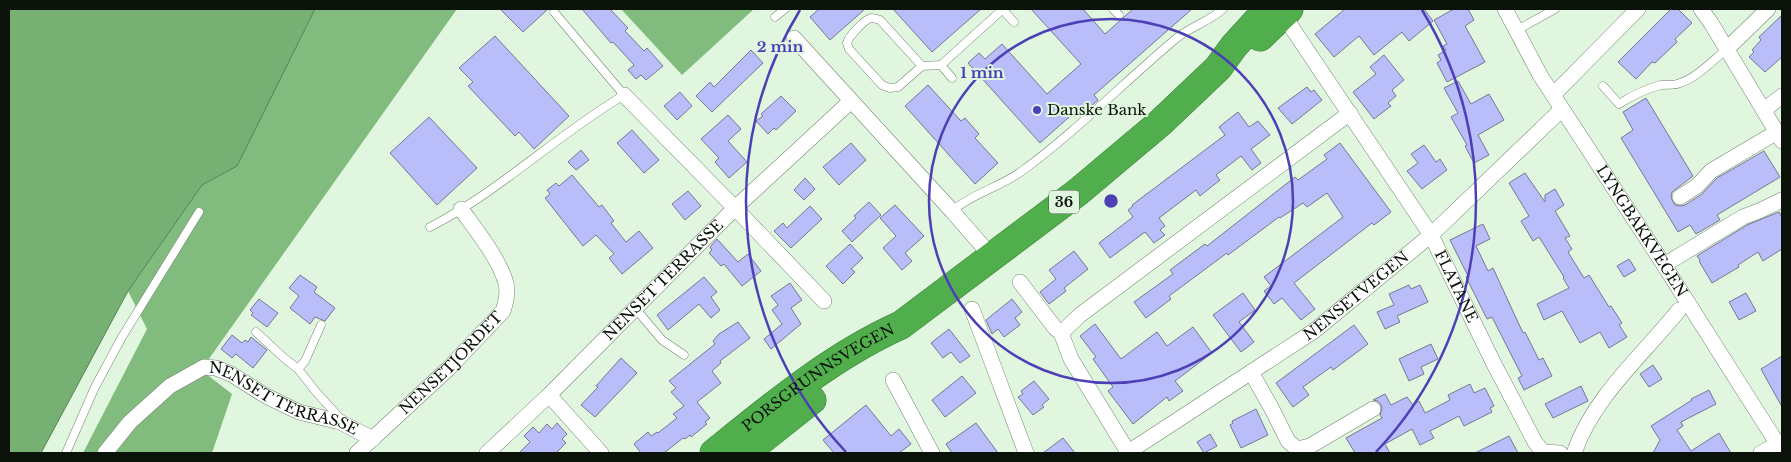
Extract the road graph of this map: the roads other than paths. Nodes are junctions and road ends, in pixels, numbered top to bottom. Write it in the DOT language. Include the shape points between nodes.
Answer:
graph roads {
  1 [pos="785,9"];
  2 [pos="1003,9"];
  3 [pos="1113,9"];
  4 [pos="1223,9"];
  5 [pos="1268,9"];
  6 [pos="1505,9"];
  7 [pos="1555,9"];
  8 [pos="1638,9"];
  9 [pos="1701,9"];
  10 [pos="1768,9"];
  11 [pos="554,12"];
  12 [pos="1119,15"];
  13 [pos="775,17"];
  14 [pos="1290,17"];
  15 [pos="1014,22"];
  16 [pos="1517,30"];
  17 [pos="794,38"];
  18 [pos="1727,49"];
  19 [pos="941,65"];
  20 [pos="922,66"];
  21 [pos="1218,68"];
  22 [pos="952,78"];
  23 [pos="1603,86"];
  24 [pos="624,95"];
  25 [pos="1553,95"];
  26 [pos="1782,96"];
  27 [pos="851,101"];
  28 [pos="1562,109"];
  29 [pos="1764,110"];
  30 [pos="1350,113"];
  31 [pos="1780,137"];
  32 [pos="1680,197"];
  33 [pos="1782,200"];
  34 [pos="735,208"];
  35 [pos="461,209"];
  36 [pos="952,211"];
  37 [pos="199,212"];
  38 [pos="430,227"];
  39 [pos="1431,234"];
  40 [pos="992,257"];
  41 [pos="1664,264"];
  42 [pos="1020,282"];
  43 [pos="824,301"];
  44 [pos="634,308"];
  45 [pos="972,309"];
  46 [pos="1679,310"];
  47 [pos="321,325"];
  48 [pos="901,325"];
  49 [pos="256,332"];
  50 [pos="1061,333"];
  51 [pos="684,355"];
  52 [pos="298,369"];
  53 [pos="1251,372"];
  54 [pos="893,380"];
  55 [pos="549,395"];
  56 [pos="1373,409"];
  57 [pos="340,422"];
  58 [pos="374,438"];
  59 [pos="1781,446"];
  60 [pos="66,453"];
  61 [pos="105,453"];
  62 [pos="357,453"];
  63 [pos="487,453"];
  64 [pos="601,453"];
  65 [pos="714,453"];
  66 [pos="745,453"];
  67 [pos="932,453"];
  68 [pos="1026,453"];
  69 [pos="1128,453"];
  70 [pos="1542,453"];
  71 [pos="1560,453"];
  72 [pos="1574,453"];
  73 [pos="1761,453"];
  1 -- 13 [label="lane"];
  2 -- 15 [label="lane"];
  2 -- 19 [label="lane"];
  3 -- 12 [label="lane"];
  4 -- 36 [label="lane" via="1180,36 1022,171 969,197"];
  5 -- 21 [label="highway, PORSGRUNNSVEGEN / 36"];
  6 -- 16 [label="street, LYNGBAKKVEGEN"];
  7 -- 16 [label="lane"];
  8 -- 25 [label="street"];
  9 -- 18 [label="street"];
  10 -- 18 [label="street"];
  11 -- 24 [label="lane"];
  14 -- 21 [label="highway, PORSGRUNNSVEGEN / 36"];
  14 -- 30 [label="street, FLATANE"];
  16 -- 25 [label="street, LYNGBAKKVEGEN"];
  17 -- 27 [label="street"];
  18 -- 23 [label="lane" via="1688,80 1648,88 1619,104"];
  18 -- 29 [label="street"];
  19 -- 20 [label="lane"];
  19 -- 22 [label="lane"];
  20 -- 20 [label="lane" via="898,87 890,88 882,85 846,42 868,19 880,20"];
  21 -- 40 [label="highway, PORSGRUNNSVEGEN / 36" via="1160,123 1078,192"];
  24 -- 34 [label="street, NENSET TERRASSE"];
  24 -- 35 [label="lane"];
  25 -- 28 [label="street, LYNGBAKKVEGEN"];
  26 -- 29 [label="street"];
  27 -- 34 [label="street, NENSET TERRASSE"];
  27 -- 36 [label="street"];
  28 -- 39 [label="street, NENSETVEGEN"];
  28 -- 41 [label="street, LYNGBAKKVEGEN"];
  29 -- 31 [label="street"];
  30 -- 39 [label="street, FLATANE"];
  30 -- 50 [label="street" via="1080,315"];
  31 -- 32 [label="street" via="1711,171"];
  33 -- 41 [label="street" via="1743,217"];
  34 -- 43 [label="street, NENSET TERRASSE"];
  34 -- 44 [label="street, NENSET TERRASSE"];
  35 -- 38 [label="lane"];
  35 -- 58 [label="street, NENSETJORDET" via="506,281 506,304 448,369"];
  36 -- 40 [label="street"];
  37 -- 60 [label="lane" via="95,386"];
  39 -- 53 [label="street, NENSETVEGEN" via="1314,331"];
  39 -- 70 [label="street, FLATANE"];
  40 -- 48 [label="highway, PORSGRUNNSVEGEN / 36"];
  41 -- 59 [label="street, LYNGBAKKVEGEN"];
  42 -- 50 [label="street"];
  44 -- 51 [label="lane" via="662,340"];
  44 -- 55 [label="street, NENSET TERRASSE"];
  45 -- 68 [label="street"];
  46 -- 72 [label="street" via="1619,378 1579,438"];
  47 -- 52 [label="lane"];
  48 -- 65 [label="highway, PORSGRUNNSVEGEN / 36" via="877,336 808,381"];
  48 -- 66 [label="highway, PORSGRUNNSVEGEN / 36" via="884,344"];
  49 -- 52 [label="lane"];
  50 -- 69 [label="street" via="1071,359"];
  52 -- 57 [label="lane" via="339,416"];
  53 -- 56 [label="street" via="1288,442 1298,449 1310,446"];
  53 -- 69 [label="street, NENSETVEGEN"];
  54 -- 67 [label="street"];
  55 -- 63 [label="street, NENSET TERRASSE"];
  55 -- 64 [label="street"];
  57 -- 58 [label="street, NENSET TERRASSE"];
  57 -- 61 [label="street, NENSET TERRASSE" via="299,412 231,374 204,366 170,386 130,422"];
  58 -- 62 [label="street, NENSETJORDET"];
  59 -- 73 [label="street"];
  70 -- 71 [label="street, FLATANE"];
}
